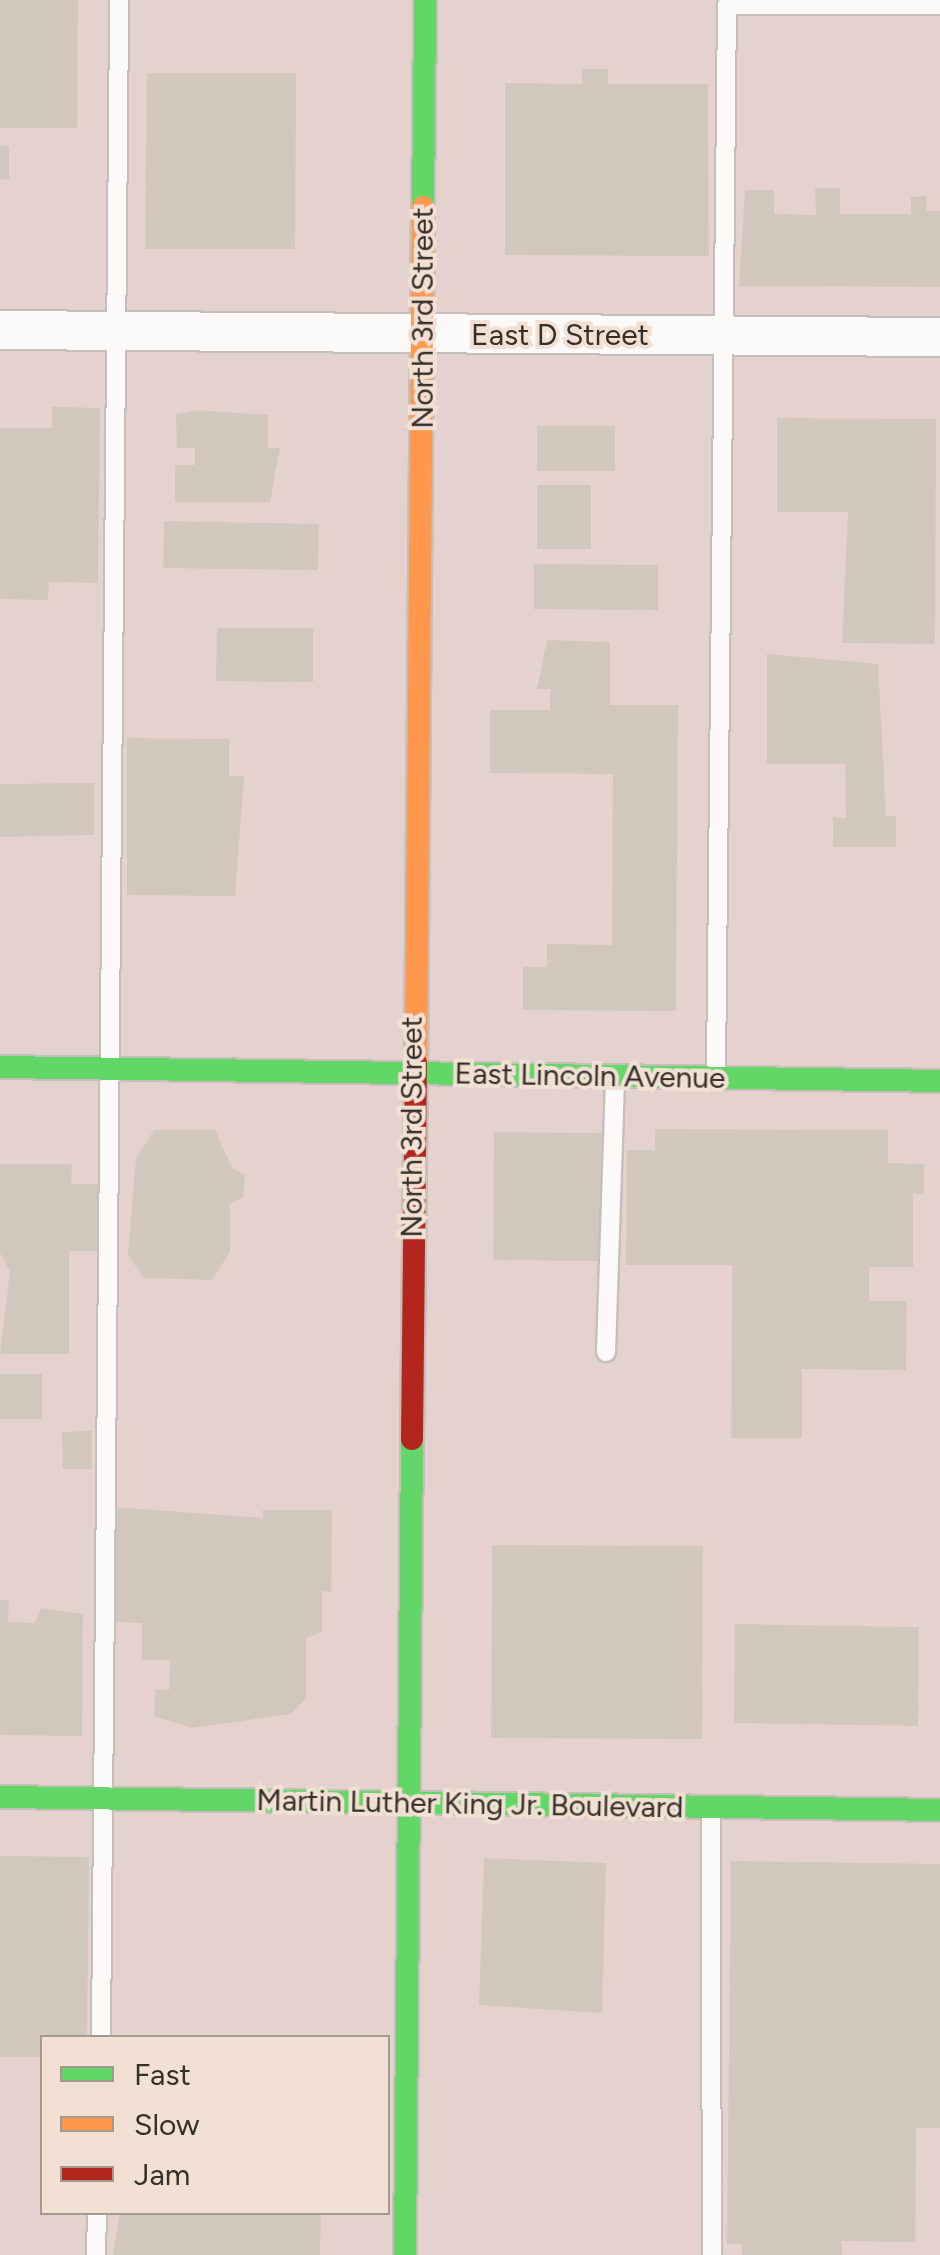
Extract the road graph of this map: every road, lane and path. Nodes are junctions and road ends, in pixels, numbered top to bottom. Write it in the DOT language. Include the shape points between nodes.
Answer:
graph roads {
  1 [pos="118,0"];
  2 [pos="425,0"];
  3 [pos="940,5"];
  4 [pos="0,330"];
  5 [pos="116,330"];
  6 [pos="424,335"];
  7 [pos="724,336"];
  8 [pos="940,337"];
  9 [pos="0,1067"];
  10 [pos="110,1069"];
  11 [pos="411,1073"];
  12 [pos="615,1076"];
  13 [pos="716,1078"];
  14 [pos="940,1081"];
  15 [pos="606,1352"];
  16 [pos="0,1797"];
  17 [pos="106,1799"];
  18 [pos="413,1803"];
  19 [pos="711,1807"];
  20 [pos="940,1810"];
  21 [pos="102,2035"];
  22 [pos="398,2067"];
  23 [pos="398,2124"];
  24 [pos="397,2191"];
  25 [pos="98,2215"];
  26 [pos="96,2255"];
  27 [pos="405,2255"];
  28 [pos="712,2255"];
  1 -- 5 [label="lane"];
  2 -- 6 [label="street, North 3rd Street"];
  3 -- 7 [label="lane" via="727,5"];
  4 -- 5 [label="street, East D Street"];
  5 -- 6 [label="street, East D Street"];
  5 -- 10 [label="lane"];
  6 -- 7 [label="street, East D Street"];
  6 -- 11 [label="street, North 3rd Street"];
  7 -- 8 [label="street, East D Street"];
  7 -- 13 [label="lane"];
  9 -- 10 [label="street, East Lincoln Avenue"];
  10 -- 11 [label="street, East Lincoln Avenue"];
  10 -- 17 [label="lane"];
  11 -- 12 [label="street, East Lincoln Avenue"];
  11 -- 18 [label="street, North 3rd Street"];
  12 -- 13 [label="street, East Lincoln Avenue"];
  12 -- 15 [label="lane"];
  13 -- 14 [label="street, East Lincoln Avenue"];
  16 -- 17 [label="street, Martin Luther King Jr. Boulevard"];
  17 -- 18 [label="street, Martin Luther King Jr. Boulevard"];
  17 -- 21 [label="lane"];
  18 -- 19 [label="street, Martin Luther King Jr. Boulevard"];
  18 -- 22 [label="street, North 3rd Street"];
  19 -- 20 [label="street, Martin Luther King Jr. Boulevard"];
  19 -- 28 [label="lane"];
  22 -- 23 [label="street, North 3rd Street"];
  23 -- 24 [label="street, North 3rd Street"];
  24 -- 27 [label="street, North 3rd Street"];
  25 -- 26 [label="lane"];
}
